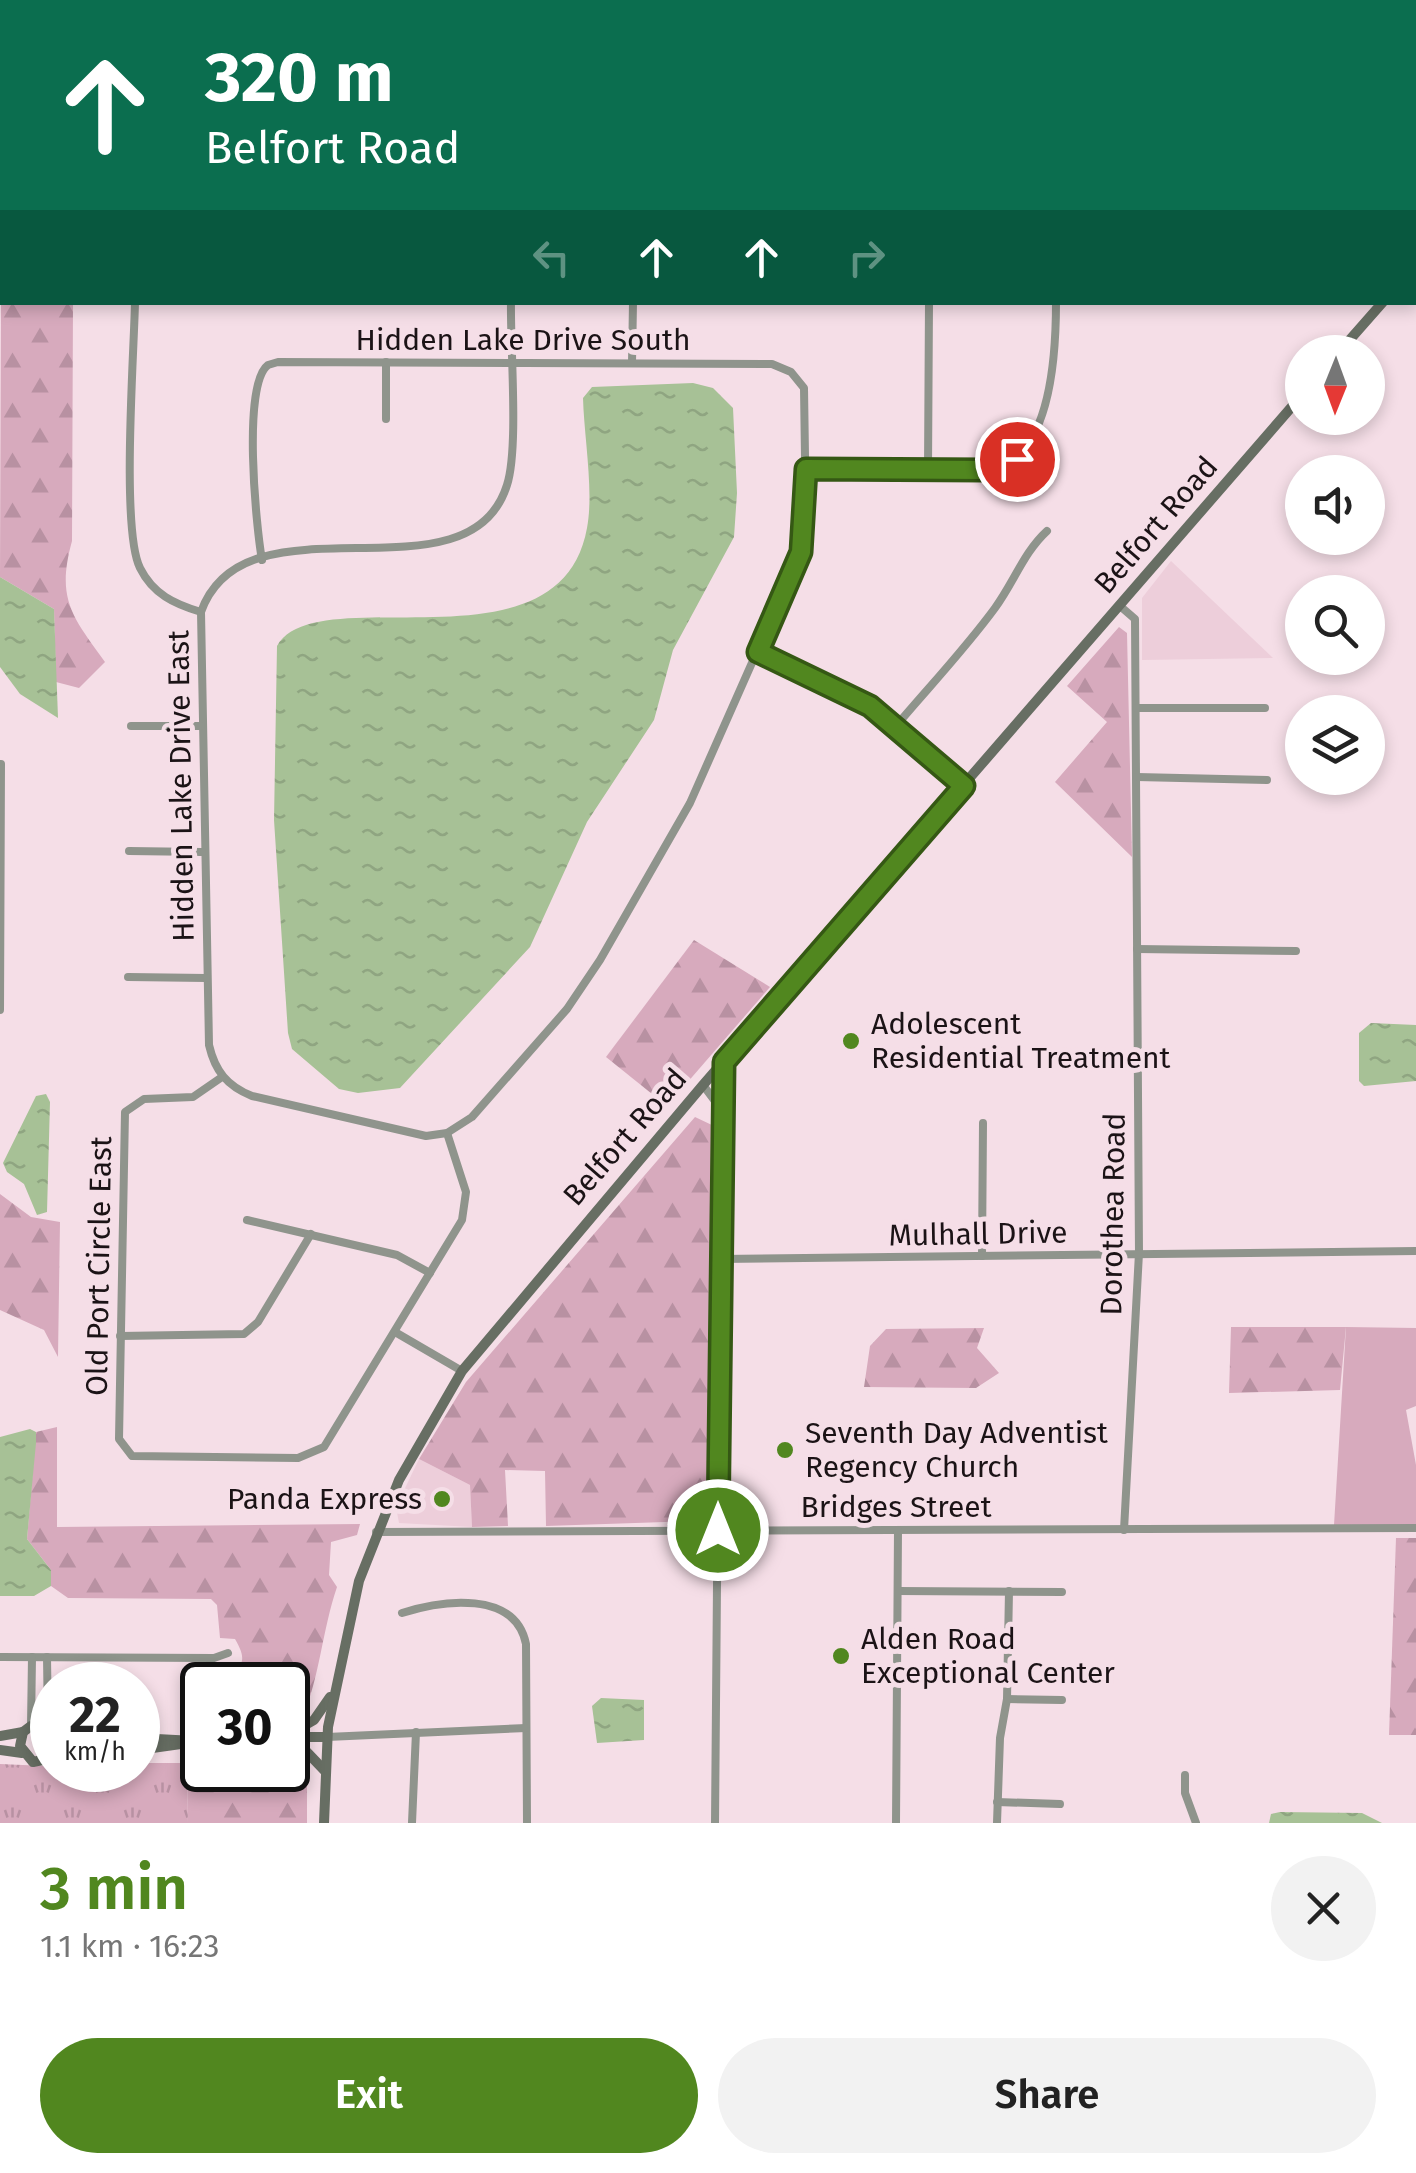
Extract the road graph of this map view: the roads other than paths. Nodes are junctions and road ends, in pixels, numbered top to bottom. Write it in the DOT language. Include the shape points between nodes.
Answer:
graph roads {
  1 [pos="135,305"];
  2 [pos="511,305"];
  3 [pos="633,305"];
  4 [pos="929,305"];
  5 [pos="1056,305"];
  6 [pos="1380,305"];
  7 [pos="1354,335"];
  8 [pos="386,362"];
  9 [pos="510,363"];
  10 [pos="632,363"];
  11 [pos="1285,415"];
  12 [pos="386,419"];
  13 [pos="806,469"];
  14 [pos="928,469"];
  15 [pos="1047,531"];
  16 [pos="262,560"];
  17 [pos="1120,606"];
  18 [pos="201,612"];
  19 [pos="758,652"];
  20 [pos="1136,708"];
  21 [pos="1265,708"];
  22 [pos="131,726"];
  23 [pos="200,726"];
  24 [pos="896,726"];
  25 [pos="1,764"];
  26 [pos="1137,777"];
  27 [pos="1267,780"];
  28 [pos="964,786"];
  29 [pos="129,851"];
  30 [pos="202,852"];
  31 [pos="1137,949"];
  32 [pos="1296,951"];
  33 [pos="128,977"];
  34 [pos="206,978"];
  35 [pos="0,1010"];
  36 [pos="724,1062"];
  37 [pos="222,1077"];
  38 [pos="703,1085"];
  39 [pos="720,1109"];
  40 [pos="983,1124"];
  41 [pos="448,1133"];
  42 [pos="247,1220"];
  43 [pos="311,1234"];
  44 [pos="1416,1250"];
  45 [pos="1138,1253"];
  46 [pos="982,1256"];
  47 [pos="720,1259"];
  48 [pos="430,1273"];
  49 [pos="395,1332"];
  50 [pos="120,1336"];
  51 [pos="462,1371"];
  52 [pos="1416,1528"];
  53 [pos="718,1530"];
  54 [pos="898,1530"];
  55 [pos="1124,1530"];
  56 [pos="376,1532"];
  57 [pos="898,1591"];
  58 [pos="1009,1591"];
  59 [pos="1062,1592"];
  60 [pos="402,1613"];
  61 [pos="228,1653"];
  62 [pos="0,1657"];
  63 [pos="32,1658"];
  64 [pos="47,1658"];
  65 [pos="32,1662"];
  66 [pos="47,1662"];
  67 [pos="333,1692"];
  68 [pos="1008,1698"];
  69 [pos="1062,1700"];
  70 [pos="30,1701"];
  71 [pos="310,1723"];
  72 [pos="526,1728"];
  73 [pos="27,1729"];
  74 [pos="30,1729"];
  75 [pos="416,1732"];
  76 [pos="0,1736"];
  77 [pos="310,1737"];
  78 [pos="327,1737"];
  79 [pos="0,1750"];
  80 [pos="22,1754"];
  81 [pos="310,1756"];
  82 [pos="30,1759"];
  83 [pos="326,1772"];
  84 [pos="1185,1776"];
  85 [pos="996,1802"];
  86 [pos="1060,1804"];
  87 [pos="324,1823"];
  88 [pos="412,1823"];
  89 [pos="527,1823"];
  90 [pos="715,1823"];
  91 [pos="896,1823"];
  92 [pos="997,1823"];
  93 [pos="1196,1823"];
  1 -- 18 [label="street" via="132,546 154,588"];
  2 -- 9 [label="street, Hidden Lake Drive East"];
  3 -- 10 [label="street"];
  4 -- 14 [label="street"];
  5 -- 14 [label="street" via="1050,384 1017,459 1000,468"];
  6 -- 7 [label="street"];
  8 -- 9 [label="street, Hidden Lake Drive South"];
  8 -- 12 [label="street"];
  8 -- 16 [label="street, Hidden Lake Drive South" via="278,362 261,370 255,521"];
  9 -- 10 [label="street, Hidden Lake Drive South"];
  9 -- 16 [label="street, Hidden Lake Drive East" via="507,485 494,511 472,532 445,544 338,547"];
  10 -- 13 [label="street, Hidden Lake Drive South" via="772,364 797,378 807,401"];
  11 -- 17 [label="street, Belfort Road"];
  13 -- 14 [label="street"];
  13 -- 19 [label="street" via="801,552"];
  15 -- 24 [label="street" via="978,631"];
  16 -- 18 [label="street, Hidden Lake Drive East" via="224,575"];
  17 -- 20 [label="street, Dorothea Road" via="1135,619"];
  17 -- 28 [label="street, Belfort Road"];
  18 -- 23 [label="street, Hidden Lake Drive East"];
  19 -- 24 [label="street" via="854,696"];
  19 -- 41 [label="street" via="690,803 583,988 472,1118"];
  20 -- 21 [label="street"];
  20 -- 26 [label="street, Dorothea Road"];
  22 -- 23 [label="street"];
  23 -- 30 [label="street, Hidden Lake Drive East"];
  24 -- 28 [label="street"];
  25 -- 35 [label="street"];
  26 -- 27 [label="street"];
  26 -- 31 [label="street, Dorothea Road"];
  28 -- 36 [label="street, Belfort Road"];
  29 -- 30 [label="street"];
  30 -- 34 [label="street, Hidden Lake Drive East"];
  31 -- 32 [label="street"];
  31 -- 45 [label="street, Dorothea Road"];
  33 -- 34 [label="street"];
  34 -- 37 [label="street, Hidden Lake Drive East" via="208,1045"];
  36 -- 38 [label="street, Belfort Road"];
  36 -- 39 [label="street"];
  37 -- 41 [label="street" via="252,1096 415,1134"];
  37 -- 50 [label="street, Old Port Circle East" via="193,1097 144,1099 125,1112"];
  38 -- 39 [label="street"];
  38 -- 51 [label="street, Belfort Road"];
  39 -- 47 [label="street"];
  40 -- 46 [label="street"];
  41 -- 48 [label="street" via="467,1202"];
  42 -- 43 [label="street"];
  43 -- 48 [label="street" via="397,1255"];
  43 -- 50 [label="street" via="244,1334"];
  44 -- 45 [label="street, Mulhall Drive"];
  45 -- 46 [label="street, Mulhall Drive"];
  45 -- 55 [label="street, Dorothea Road"];
  46 -- 47 [label="street, Mulhall Drive"];
  47 -- 53 [label="street"];
  48 -- 49 [label="street"];
  49 -- 50 [label="street, Old Port Circle East" via="329,1441 298,1458 126,1453 119,1439"];
  49 -- 51 [label="street"];
  51 -- 56 [label="street, Belfort Road"];
  52 -- 55 [label="street, Bridges Street"];
  53 -- 54 [label="street, Bridges Street"];
  53 -- 56 [label="street, Bridges Street"];
  53 -- 90 [label="street"];
  54 -- 55 [label="street, Bridges Street"];
  54 -- 57 [label="street"];
  56 -- 67 [label="street, Belfort Road"];
  57 -- 58 [label="street"];
  57 -- 91 [label="street"];
  58 -- 59 [label="street"];
  58 -- 68 [label="street"];
  60 -- 72 [label="street" via="427,1605 489,1605 517,1614 526,1644"];
  61 -- 64 [label="street"];
  62 -- 63 [label="street"];
  63 -- 64 [label="street"];
  63 -- 65 [label="street"];
  64 -- 66 [label="street"];
  67 -- 71 [label="street"];
  67 -- 78 [label="street, Belfort Road"];
  68 -- 69 [label="street"];
  68 -- 85 [label="street"];
  70 -- 73 [label="street"];
  72 -- 75 [label="street"];
  72 -- 89 [label="street"];
  73 -- 74 [label="street"];
  73 -- 76 [label="street"];
  73 -- 80 [label="street"];
  75 -- 78 [label="street"];
  75 -- 88 [label="street"];
  77 -- 78 [label="street"];
  78 -- 83 [label="street, Belfort Road"];
  79 -- 80 [label="street"];
  80 -- 82 [label="street"];
  81 -- 83 [label="street"];
  83 -- 87 [label="street, Belfort Road"];
  84 -- 93 [label="street"];
  85 -- 86 [label="street"];
  85 -- 92 [label="street"];
}
